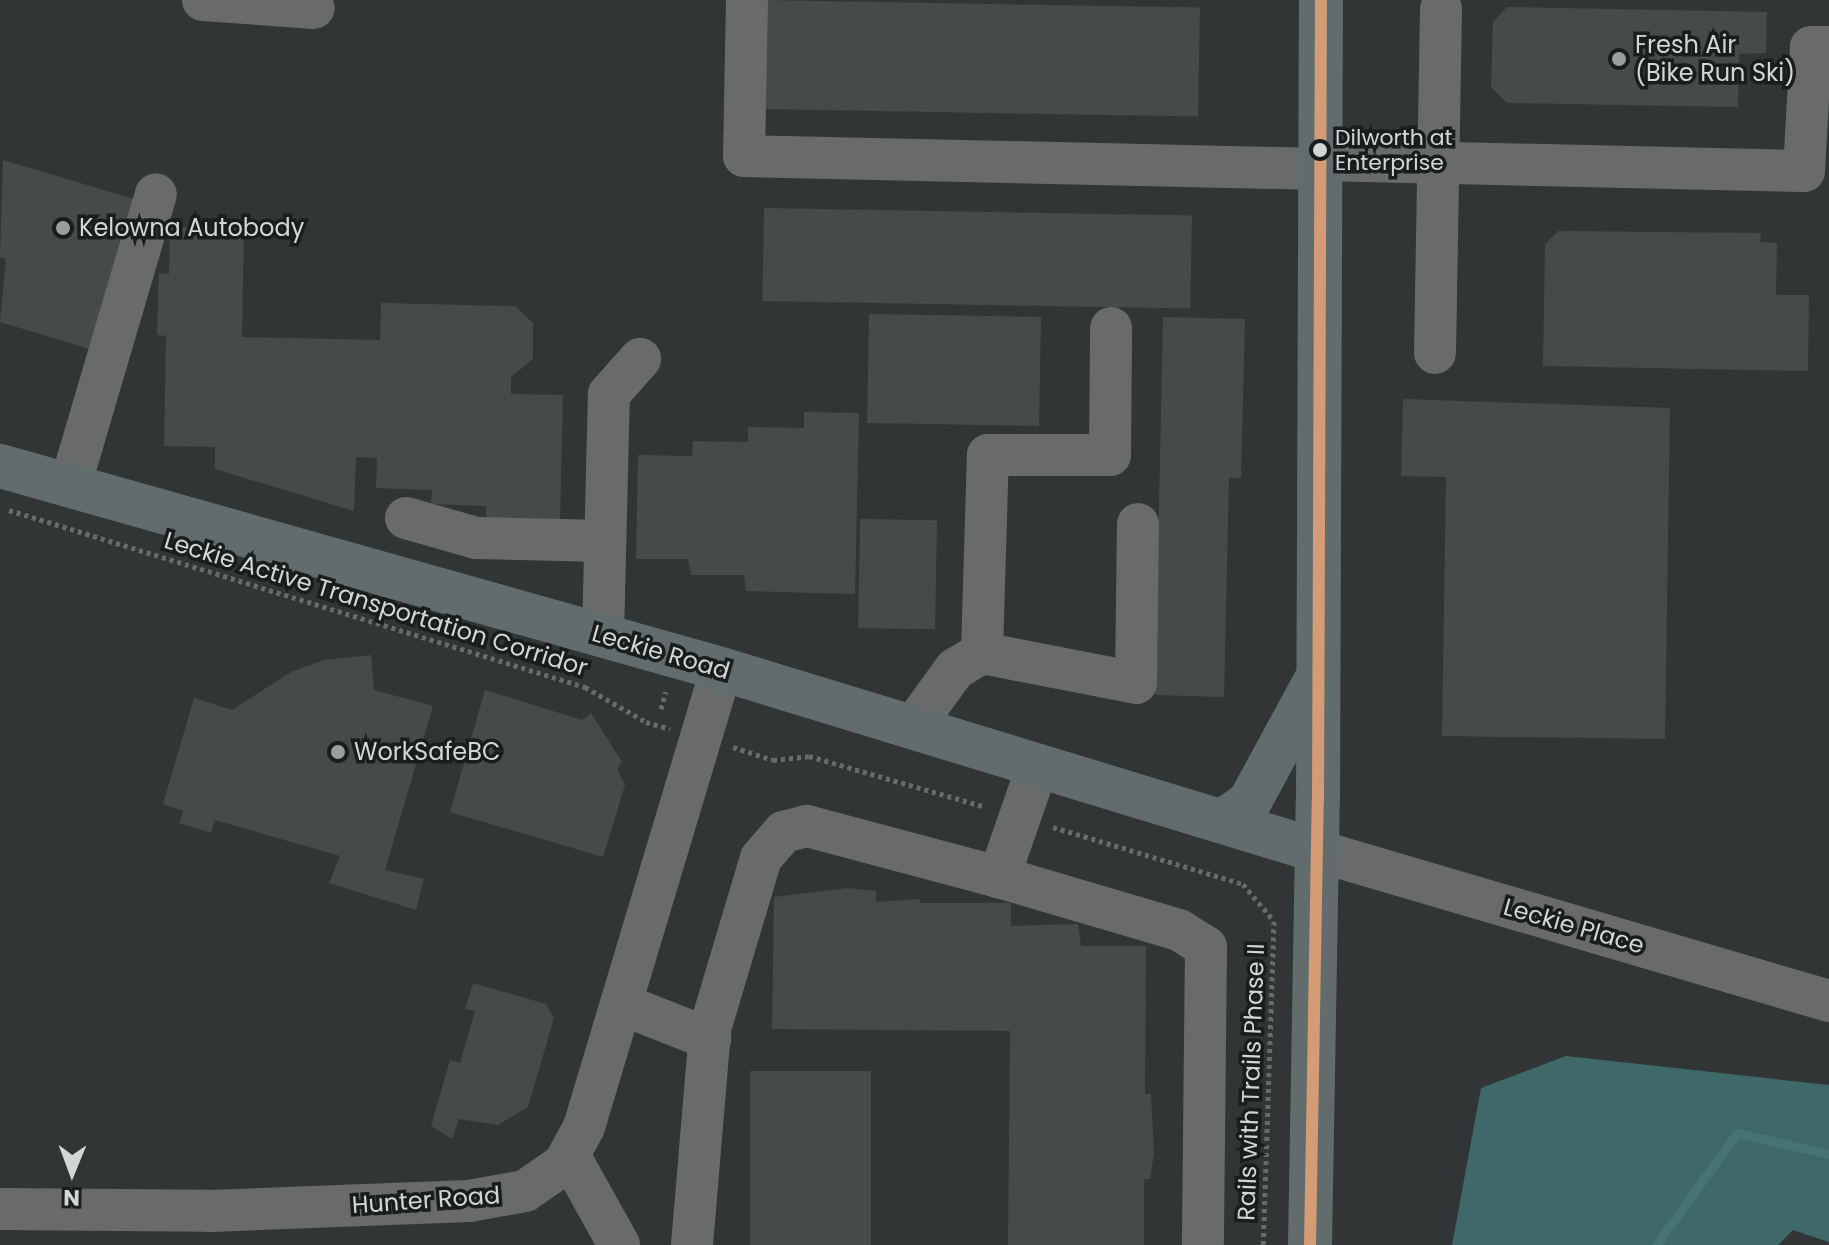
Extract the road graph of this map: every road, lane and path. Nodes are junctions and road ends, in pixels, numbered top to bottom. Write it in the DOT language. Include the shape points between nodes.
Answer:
graph roads {
  1 [pos="203,0"];
  2 [pos="747,0"];
  3 [pos="1321,0"];
  4 [pos="314,8"];
  5 [pos="1441,9"];
  6 [pos="1829,47"];
  7 [pos="1438,162"];
  8 [pos="1320,164"];
  9 [pos="156,194"];
  10 [pos="1111,328"];
  11 [pos="1435,353"];
  12 [pos="640,359"];
  13 [pos="0,466"];
  14 [pos="70,486"];
  15 [pos="0,507"];
  16 [pos="406,518"];
  17 [pos="1138,524"];
  18 [pos="605,541"];
  19 [pos="603,636"];
  20 [pos="982,653"];
  21 [pos="721,669"];
  22 [pos="1317,678"];
  23 [pos="667,687"];
  24 [pos="661,709"];
  25 [pos="913,727"];
  26 [pos="700,738"];
  27 [pos="1038,765"];
  28 [pos="1021,817"];
  29 [pos="1223,821"];
  30 [pos="1318,851"];
  31 [pos="999,877"];
  32 [pos="1274,921"];
  33 [pos="1829,1001"];
  34 [pos="621,1004"];
  35 [pos="710,1039"];
  36 [pos="569,1155"];
  37 [pos="0,1209"];
  38 [pos="210,1228"];
  39 [pos="619,1245"];
  40 [pos="692,1245"];
  41 [pos="1203,1245"];
  42 [pos="1263,1245"];
  43 [pos="1310,1245"];
  1 -- 4 [label="street"];
  2 -- 8 [label="street" via="744,156"];
  3 -- 8 [label="main road"];
  5 -- 7 [label="street"];
  6 -- 7 [label="street" via="1811,47 1804,171"];
  7 -- 8 [label="street"];
  7 -- 11 [label="street"];
  8 -- 22 [label="main road"];
  9 -- 14 [label="street"];
  10 -- 20 [label="street" via="1110,455 988,455"];
  12 -- 18 [label="street" via="609,394"];
  13 -- 14 [label="main road, Leckie Road"];
  14 -- 19 [label="main road, Leckie Road"];
  15 -- 26 [label="path, Leckie Active Transportation Corridor" via="570,682 646,722"];
  16 -- 18 [label="street" via="476,538"];
  17 -- 20 [label="street" via="1136,683"];
  18 -- 19 [label="street"];
  19 -- 21 [label="main road, Leckie Road"];
  20 -- 25 [label="street" via="955,669"];
  21 -- 25 [label="main road, Leckie Road"];
  21 -- 26 [label="street, Hunter Road"];
  22 -- 29 [label="main road" via="1249,803"];
  22 -- 30 [label="main road"];
  23 -- 24 [label="path"];
  25 -- 27 [label="main road, Leckie Road"];
  26 -- 28 [label="path, Leckie Active Transportation Corridor" via="773,760 809,756"];
  26 -- 34 [label="street, Hunter Road"];
  27 -- 28 [label="street"];
  27 -- 29 [label="main road, Leckie Road"];
  28 -- 31 [label="street"];
  28 -- 32 [label="path, Leckie Active Transportation Corridor" via="1243,884"];
  29 -- 30 [label="main road, Leckie Road"];
  30 -- 33 [label="street, Leckie Place"];
  30 -- 43 [label="main road"];
  31 -- 35 [label="street" via="838,832 807,826 784,832 761,858"];
  31 -- 41 [label="street" via="1179,930 1206,947"];
  32 -- 42 [label="path, Rails with Trails Phase II"];
  34 -- 35 [label="street"];
  34 -- 36 [label="street, Hunter Road" via="584,1127"];
  35 -- 40 [label="street"];
  36 -- 38 [label="street, Hunter Road" via="525,1191"];
  36 -- 39 [label="street"];
  37 -- 38 [label="street, Hunter Road"];
}
